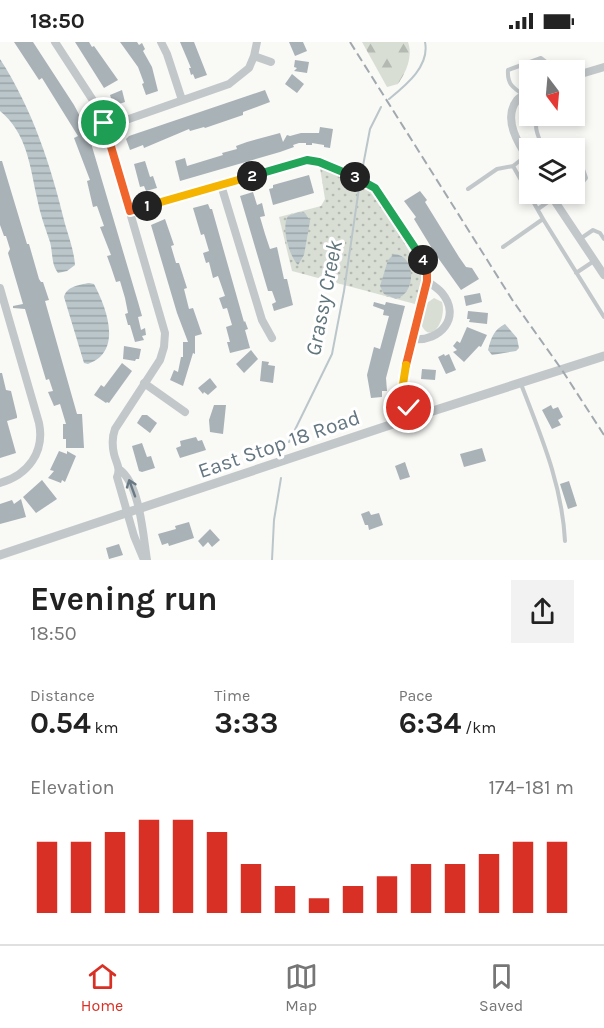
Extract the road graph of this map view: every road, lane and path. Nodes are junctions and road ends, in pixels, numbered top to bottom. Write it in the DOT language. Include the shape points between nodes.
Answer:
graph roads {
  1 [pos="55,42"];
  2 [pos="161,42"];
  3 [pos="257,42"];
  4 [pos="254,56"];
  5 [pos="271,62"];
  6 [pos="519,66"];
  7 [pos="604,67"];
  8 [pos="585,73"];
  9 [pos="519,90"];
  10 [pos="519,98"];
  11 [pos="182,100"];
  12 [pos="106,127"];
  13 [pos="519,142"];
  14 [pos="519,163"];
  15 [pos="513,166"];
  16 [pos="221,185"];
  17 [pos="468,189"];
  18 [pos="543,204"];
  19 [pos="556,204"];
  20 [pos="538,209"];
  21 [pos="130,211"];
  22 [pos="543,219"];
  23 [pos="580,239"];
  24 [pos="604,239"];
  25 [pos="503,247"];
  26 [pos="594,260"];
  27 [pos="576,273"];
  28 [pos="604,275"];
  29 [pos="427,281"];
  30 [pos="0,288"];
  31 [pos="604,317"];
  32 [pos="272,338"];
  33 [pos="413,339"];
  34 [pos="604,356"];
  35 [pos="144,383"];
  36 [pos="521,383"];
  37 [pos="185,412"];
  38 [pos="411,418"];
  39 [pos="120,470"];
  40 [pos="0,483"];
  41 [pos="139,509"];
  42 [pos="127,513"];
  43 [pos="565,541"];
  44 [pos="0,555"];
  45 [pos="145,560"];
  1 -- 12 [label="street"];
  2 -- 11 [label="street"];
  3 -- 4 [label="street"];
  4 -- 5 [label="street"];
  4 -- 11 [label="street" via="249,68 229,84"];
  6 -- 9 [label="lane" via="508,70 507,79"];
  7 -- 8 [label="street"];
  10 -- 13 [label="street" via="512,111 512,129"];
  11 -- 12 [label="street"];
  12 -- 21 [label="street"];
  14 -- 15 [label="lane"];
  15 -- 17 [label="lane" via="497,169"];
  15 -- 20 [label="lane"];
  16 -- 21 [label="street"];
  16 -- 29 [label="street" via="307,160 371,184 426,264"];
  16 -- 32 [label="street" via="262,320"];
  18 -- 20 [label="lane"];
  19 -- 23 [label="street"];
  20 -- 22 [label="lane"];
  21 -- 35 [label="street" via="165,333 160,360"];
  22 -- 25 [label="lane"];
  22 -- 27 [label="lane"];
  23 -- 24 [label="lane" via="593,230"];
  23 -- 26 [label="street"];
  26 -- 27 [label="lane"];
  26 -- 28 [label="street"];
  27 -- 31 [label="lane"];
  29 -- 33 [label="street"];
  29 -- 33 [label="street" via="443,294 449,306 448,319 439,334"];
  30 -- 40 [label="street" via="41,435 30,465 15,478"];
  33 -- 38 [label="street" via="403,384"];
  34 -- 36 [label="street, East Stop 18 Road"];
  35 -- 37 [label="street"];
  35 -- 39 [label="street" via="114,429 114,453"];
  36 -- 38 [label="street, East Stop 18 Road"];
  36 -- 43 [label="lane" via="544,440 563,510"];
  38 -- 41 [label="street, East Stop 18 Road"];
  41 -- 39 [label="street, one-way" via="127,476"];
  39 -- 42 [label="street" via="117,477"];
  41 -- 42 [label="street, East Stop 18 Road"];
  41 -- 45 [label="street"];
  42 -- 44 [label="street, East Stop 18 Road"];
  42 -- 45 [label="street"];
}
